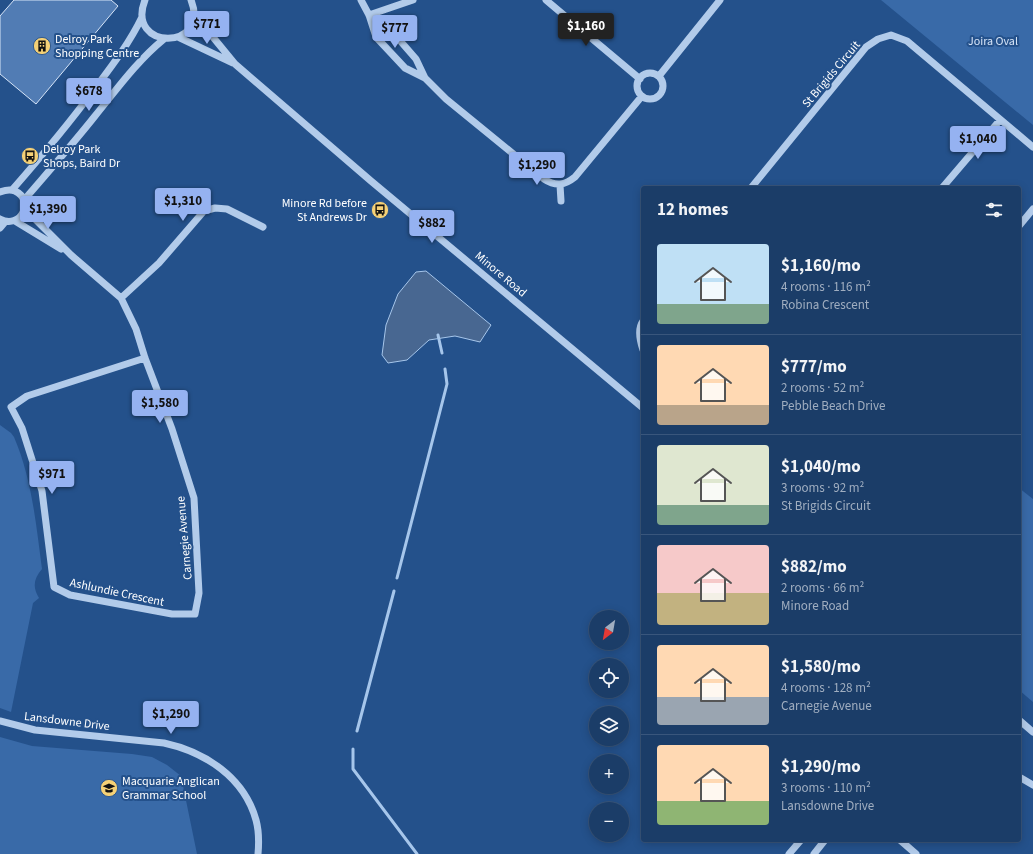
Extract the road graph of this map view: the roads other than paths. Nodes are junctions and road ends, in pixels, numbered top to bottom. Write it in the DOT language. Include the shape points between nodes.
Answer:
graph roads {
  1 [pos="191,0"];
  2 [pos="361,0"];
  3 [pos="412,0"];
  4 [pos="546,0"];
  5 [pos="720,0"];
  6 [pos="142,2"];
  7 [pos="194,14"];
  8 [pos="369,15"];
  9 [pos="142,17"];
  10 [pos="178,37"];
  11 [pos="164,38"];
  12 [pos="235,64"];
  13 [pos="659,76"];
  14 [pos="425,78"];
  15 [pos="640,79"];
  16 [pos="642,96"];
  17 [pos="1000,120"];
  18 [pos="1033,147"];
  19 [pos="560,185"];
  20 [pos="753,186"];
  21 [pos="944,186"];
  22 [pos="12,190"];
  23 [pos="1,191"];
  24 [pos="24,200"];
  25 [pos="561,201"];
  26 [pos="25,209"];
  27 [pos="1033,209"];
  28 [pos="3,221"];
  29 [pos="15,221"];
  30 [pos="1021,224"];
  31 [pos="263,227"];
  32 [pos="0,228"];
  33 [pos="71,255"];
  34 [pos="121,298"];
  35 [pos="641,324"];
  36 [pos="641,344"];
  37 [pos="146,358"];
  38 [pos="641,406"];
  39 [pos="194,614"];
  40 [pos="0,721"];
  41 [pos="1021,722"];
  42 [pos="1033,732"];
  43 [pos="1021,779"];
  44 [pos="1033,785"];
  45 [pos="799,842"];
  46 [pos="824,842"];
  47 [pos="902,842"];
  48 [pos="258,854"];
  49 [pos="789,854"];
  50 [pos="814,854"];
  51 [pos="916,854"];
  1 -- 7 [label="street"];
  2 -- 8 [label="street"];
  3 -- 8 [label="street"];
  4 -- 15 [label="street"];
  5 -- 13 [label="street"];
  6 -- 9 [label="street"];
  7 -- 10 [label="street" via="190,28"];
  7 -- 12 [label="street, Minore Road"];
  8 -- 14 [label="street" via="389,28 416,58"];
  8 -- 14 [label="street" via="376,37 404,68"];
  9 -- 11 [label="street" via="150,31"];
  9 -- 22 [label="street" via="132,37 82,106"];
  10 -- 11 [label="street"];
  10 -- 12 [label="street, Minore Road"];
  11 -- 24 [label="street" via="133,68"];
  12 -- 38 [label="street, Minore Road"];
  13 -- 15 [label="street" via="649,73"];
  13 -- 16 [label="street" via="663,83 660,95 653,99"];
  14 -- 19 [label="street" via="463,114 544,180"];
  15 -- 16 [label="street" via="638,90"];
  16 -- 19 [label="street" via="575,177"];
  17 -- 18 [label="street, St Brigids Circuit"];
  17 -- 20 [label="street, St Brigids Circuit" via="907,41 891,35 878,39 866,47"];
  17 -- 21 [label="street"];
  19 -- 25 [label="street"];
  22 -- 23 [label="street"];
  22 -- 24 [label="street"];
  24 -- 26 [label="street"];
  26 -- 29 [label="street"];
  26 -- 33 [label="street, Carnegie Avenue"];
  27 -- 30 [label="street"];
  28 -- 29 [label="street"];
  28 -- 32 [label="street"];
  29 -- 33 [label="street, Carnegie Avenue"];
  31 -- 34 [label="street" via="227,209 204,211 159,263"];
  33 -- 34 [label="street, Carnegie Avenue"];
  34 -- 37 [label="street, Carnegie Avenue" via="136,328"];
  35 -- 36 [label="street"];
  37 -- 39 [label="street, Carnegie Avenue" via="194,498 200,593"];
  37 -- 39 [label="street, Ashlundie Crescent" via="27,396 11,407 22,428 42,491 54,587 70,595 172,614"];
  40 -- 48 [label="street, Lansdowne Drive" via="35,730 164,743 180,746 198,754 229,775 250,805 256,820"];
  41 -- 42 [label="street"];
  43 -- 44 [label="street"];
  45 -- 49 [label="street"];
  46 -- 50 [label="street"];
  47 -- 51 [label="street"];
}
